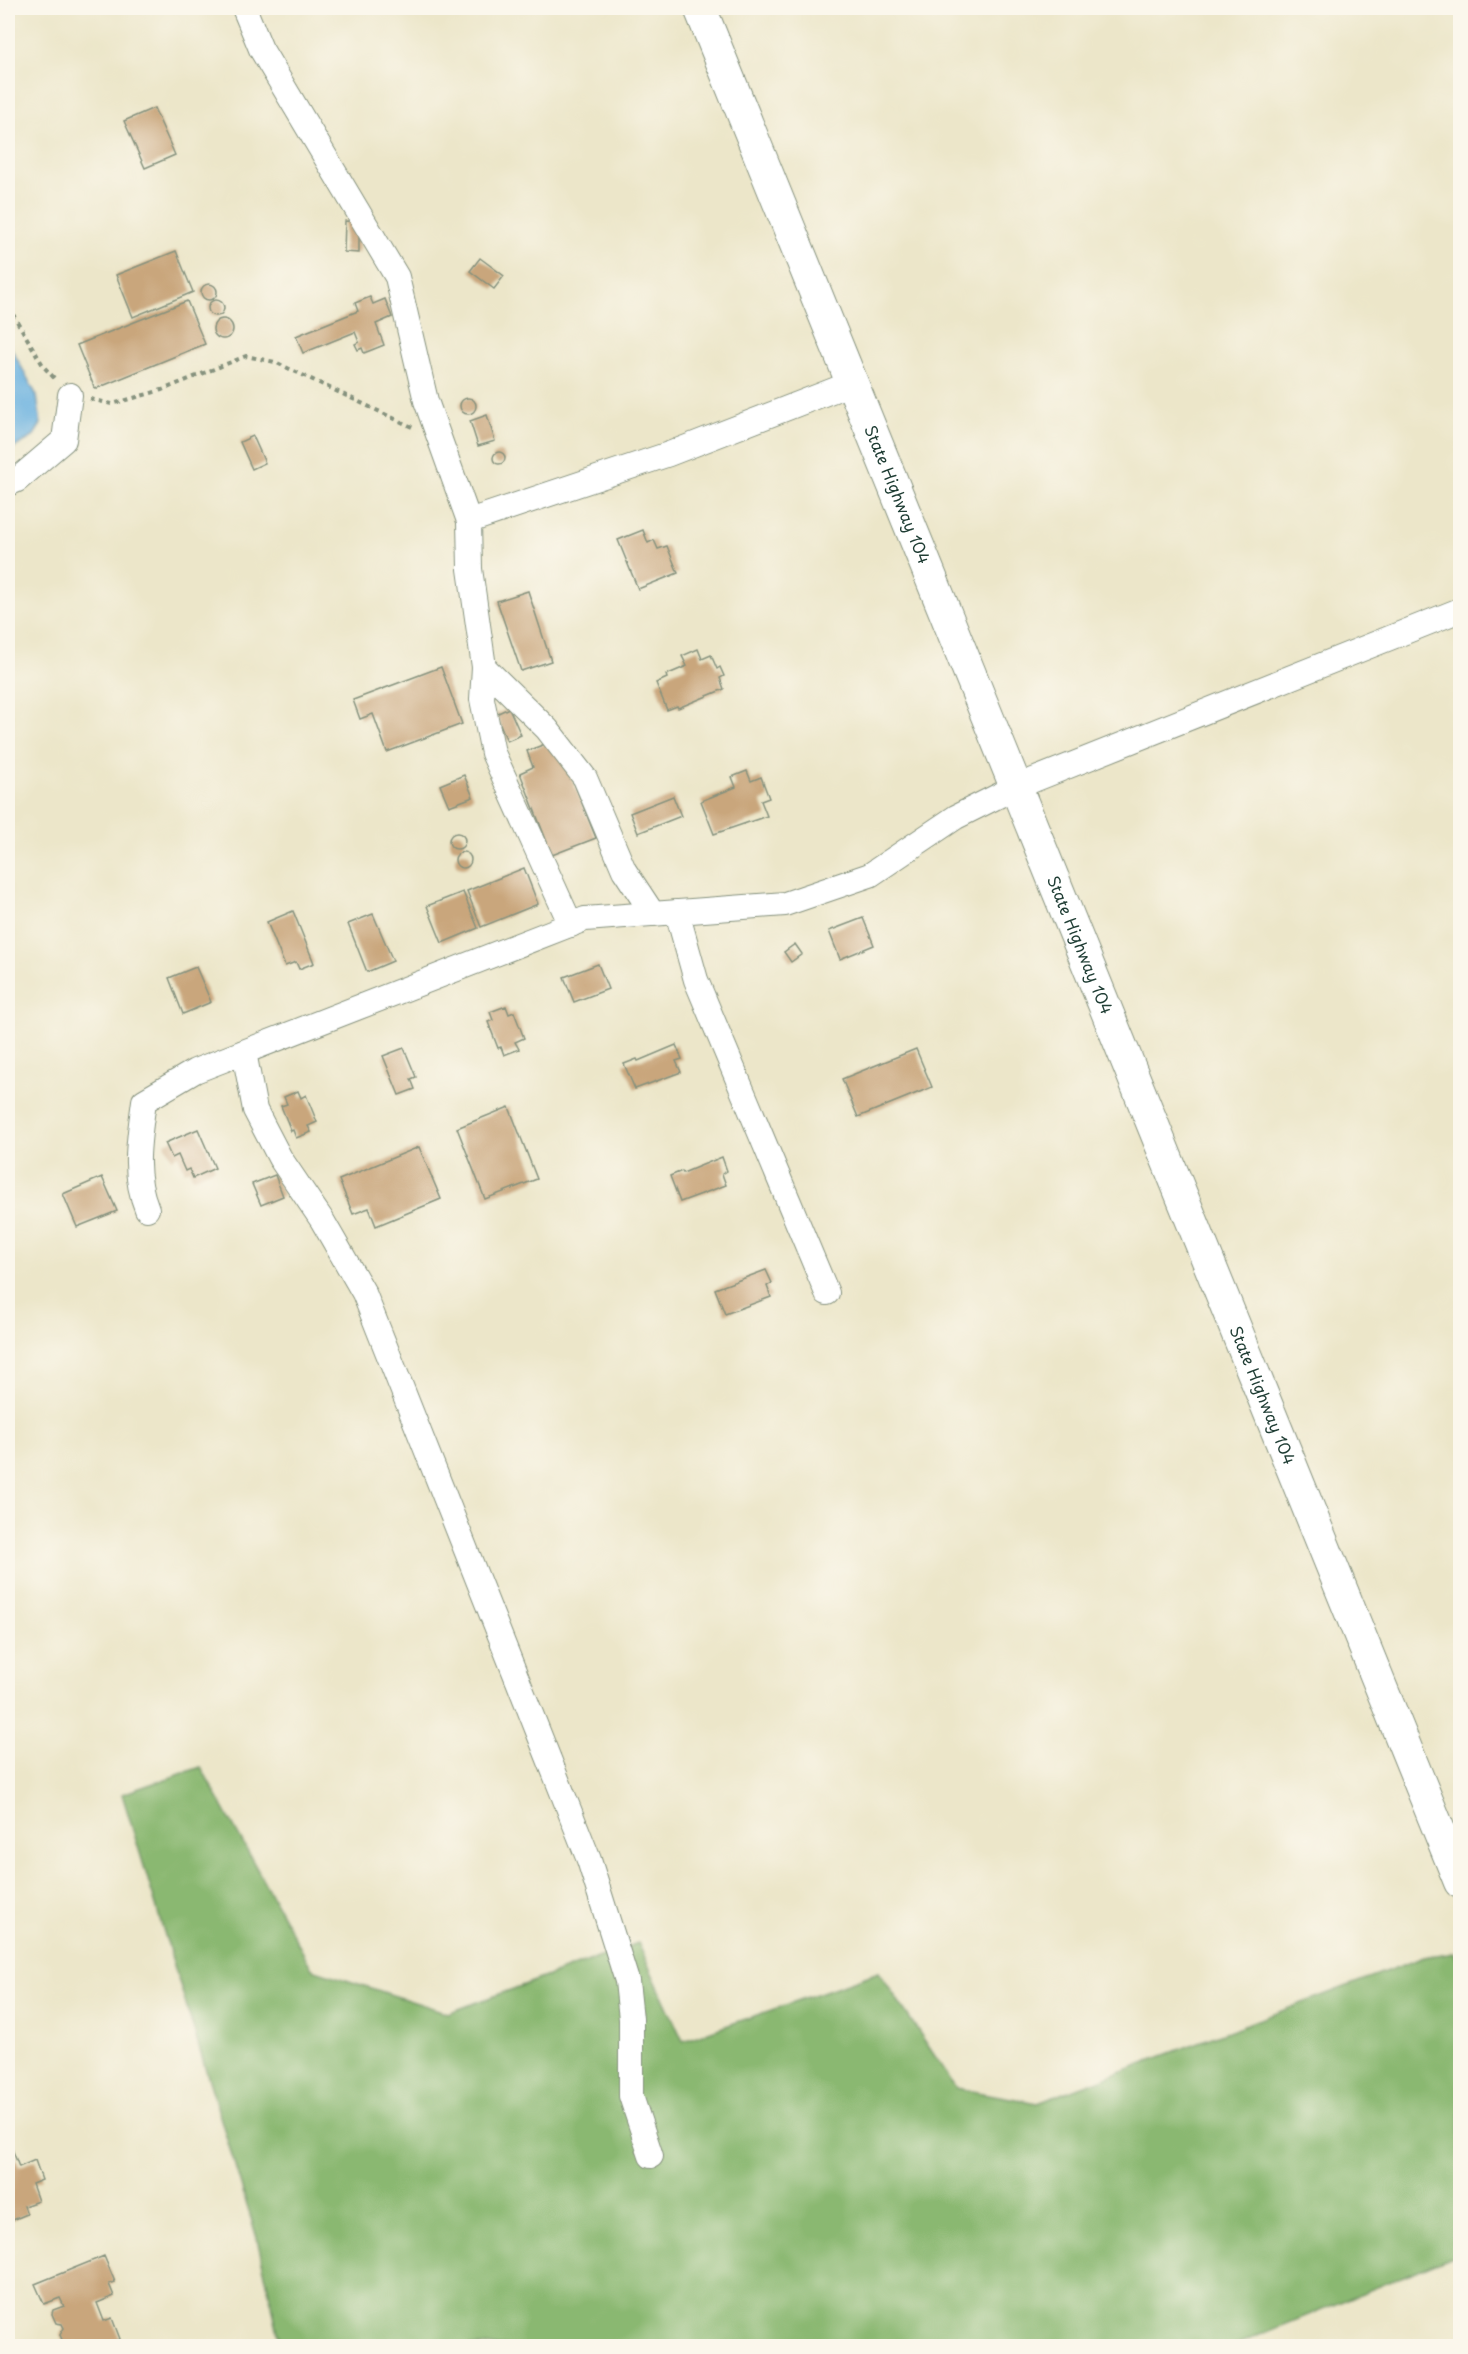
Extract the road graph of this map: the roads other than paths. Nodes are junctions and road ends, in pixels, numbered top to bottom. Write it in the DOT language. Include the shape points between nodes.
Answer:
graph roads {
  1 [pos="244,8"];
  2 [pos="700,8"];
  3 [pos="852,383"];
  4 [pos="70,395"];
  5 [pos="8,484"];
  6 [pos="470,520"];
  7 [pos="1461,610"];
  8 [pos="484,667"];
  9 [pos="1016,787"];
  10 [pos="677,912"];
  11 [pos="653,914"];
  12 [pos="572,925"];
  13 [pos="244,1052"];
  14 [pos="147,1209"];
  15 [pos="827,1293"];
  16 [pos="1461,1882"];
  17 [pos="651,2156"];
  1 -- 6 [label="lane" via="261,49 397,277 426,401"];
  2 -- 3 [label="main road, State Highway 104"];
  3 -- 6 [label="lane" via="669,454"];
  3 -- 9 [label="main road, State Highway 104"];
  4 -- 5 [label="lane" via="64,440"];
  6 -- 8 [label="lane" via="470,569"];
  7 -- 9 [label="lane"];
  8 -- 11 [label="lane" via="547,729 585,778 624,870"];
  8 -- 12 [label="lane" via="482,699 493,753"];
  9 -- 10 [label="lane" via="956,817 870,875 785,904"];
  9 -- 16 [label="main road, State Highway 104"];
  10 -- 11 [label="lane"];
  10 -- 15 [label="lane" via="696,980"];
  11 -- 12 [label="lane" via="585,919"];
  12 -- 13 [label="lane"];
  13 -- 14 [label="lane" via="195,1071 144,1101 136,1163"];
  13 -- 17 [label="lane" via="255,1110 280,1158 364,1293 589,1860 627,1981 632,2096"];
}
